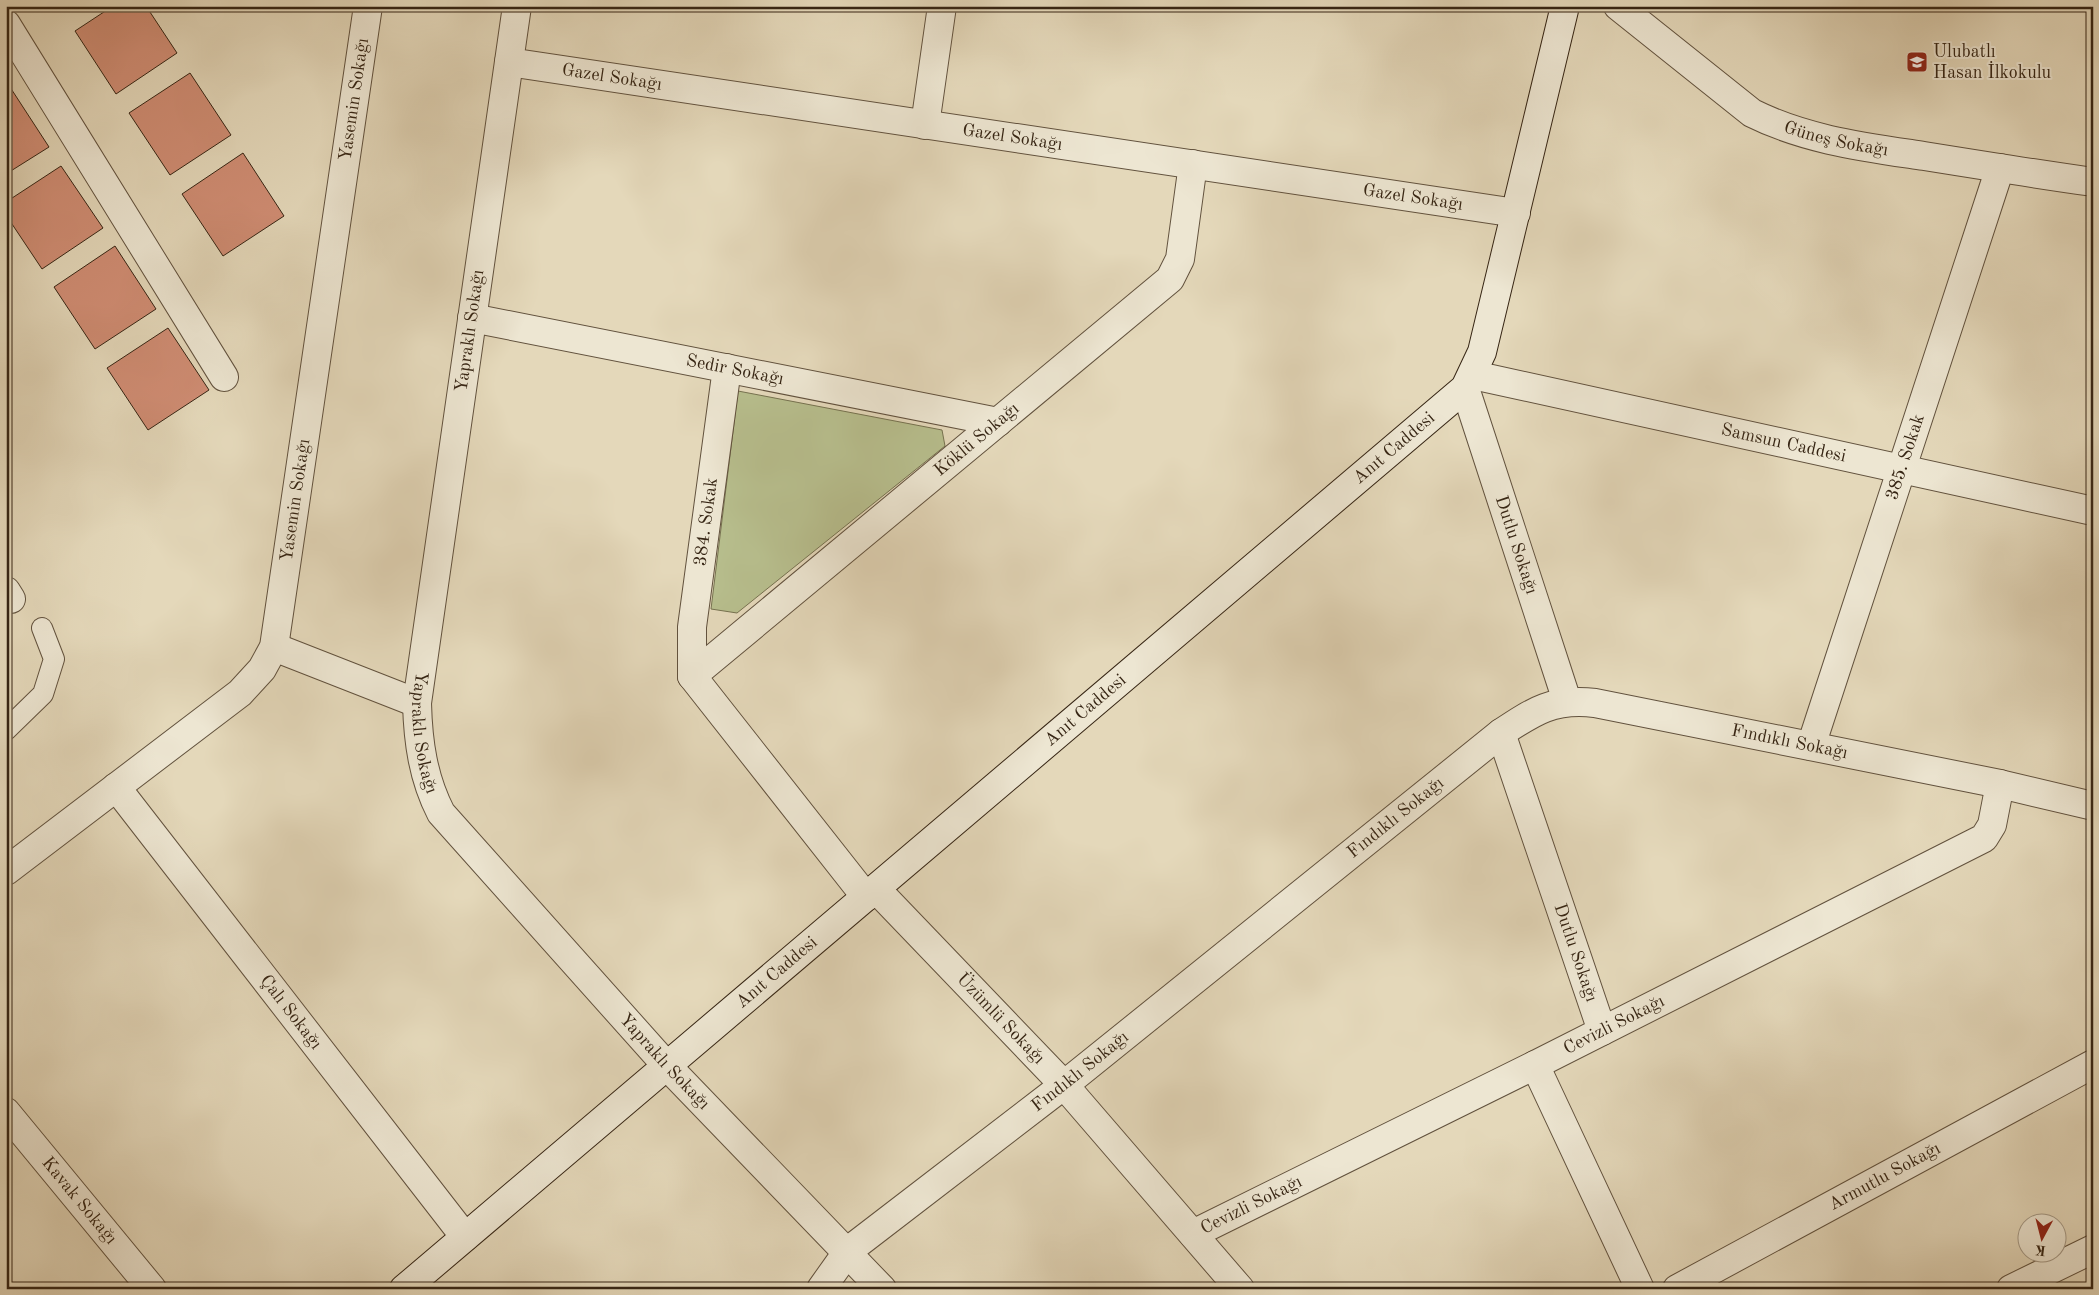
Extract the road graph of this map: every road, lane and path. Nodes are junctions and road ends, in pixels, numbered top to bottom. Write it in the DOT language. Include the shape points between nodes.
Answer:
graph roads {
  1 [pos="368,6"];
  2 [pos="517,6"];
  3 [pos="942,6"];
  4 [pos="1565,6"];
  5 [pos="1618,6"];
  6 [pos="6,24"];
  7 [pos="509,62"];
  8 [pos="925,124"];
  9 [pos="1193,164"];
  10 [pos="2000,168"];
  11 [pos="2093,182"];
  12 [pos="1516,213"];
  13 [pos="472,318"];
  14 [pos="726,368"];
  15 [pos="224,377"];
  16 [pos="1469,382"];
  17 [pos="998,422"];
  18 [pos="1902,469"];
  19 [pos="2093,511"];
  20 [pos="42,628"];
  21 [pos="274,647"];
  22 [pos="692,676"];
  23 [pos="1567,701"];
  24 [pos="416,703"];
  25 [pos="6,730"];
  26 [pos="1501,733"];
  27 [pos="1811,746"];
  28 [pos="2000,784"];
  29 [pos="116,787"];
  30 [pos="2093,806"];
  31 [pos="6,871"];
  32 [pos="871,893"];
  33 [pos="1602,1031"];
  34 [pos="2093,1064"];
  35 [pos="1535,1065"];
  36 [pos="667,1066"];
  37 [pos="1064,1085"];
  38 [pos="6,1112"];
  39 [pos="1193,1234"];
  40 [pos="465,1237"];
  41 [pos="2093,1249"];
  42 [pos="848,1251"];
  43 [pos="2017,1287"];
  44 [pos="152,1289"];
  45 [pos="404,1289"];
  46 [pos="820,1289"];
  47 [pos="882,1289"];
  48 [pos="1240,1289"];
  49 [pos="1640,1289"];
  50 [pos="1677,1289"];
  1 -- 21 [label="street, Yasemin Sokağı"];
  2 -- 7 [label="street, Yapraklı Sokağı"];
  3 -- 8 [label="street"];
  4 -- 12 [label="street, Anıt Caddesi"];
  5 -- 10 [label="street, Güneş Sokağı" via="1752,113 1776,125 1845,144"];
  6 -- 15 [label="street"];
  7 -- 8 [label="street, Gazel Sokağı"];
  7 -- 13 [label="street, Yapraklı Sokağı"];
  8 -- 9 [label="street, Gazel Sokağı"];
  9 -- 12 [label="street, Gazel Sokağı"];
  9 -- 17 [label="street, Köklü Sokağı" via="1180,259 1173,274"];
  10 -- 11 [label="street, Güneş Sokağı"];
  10 -- 18 [label="street, 385. Sokak"];
  12 -- 16 [label="street, Anıt Caddesi" via="1482,352"];
  13 -- 14 [label="street, Sedir Sokağı"];
  13 -- 24 [label="street, Yapraklı Sokağı"];
  14 -- 17 [label="street, Sedir Sokağı"];
  14 -- 22 [label="street, 384. Sokak" via="692,627"];
  16 -- 18 [label="street, Samsun Caddesi"];
  16 -- 23 [label="street, Dutlu Sokağı"];
  16 -- 32 [label="street, Anıt Caddesi"];
  17 -- 22 [label="street, Köklü Sokağı"];
  18 -- 19 [label="street, Samsun Caddesi"];
  18 -- 27 [label="street, 385. Sokak"];
  20 -- 25 [label="lane" via="54,659 42,694"];
  21 -- 24 [label="street"];
  21 -- 29 [label="street, Yasemin Sokağı" via="262,669 240,693"];
  22 -- 32 [label="street, Üzümlü Sokağı"];
  23 -- 26 [label="street, Fındıklı Sokağı" via="1535,711"];
  23 -- 27 [label="street, Fındıklı Sokağı" via="1595,703"];
  24 -- 36 [label="street, Yapraklı Sokağı" via="424,773 440,813"];
  26 -- 33 [label="street, Dutlu Sokağı"];
  26 -- 37 [label="street, Fındıklı Sokağı"];
  27 -- 28 [label="street, Fındıklı Sokağı"];
  28 -- 30 [label="street, Fındıklı Sokağı"];
  28 -- 33 [label="street, Cevizli Sokağı" via="1992,825 1984,838"];
  29 -- 31 [label="street, Yasemin Sokağı"];
  29 -- 40 [label="street, Çalı Sokağı"];
  32 -- 36 [label="street, Anıt Caddesi"];
  32 -- 37 [label="street, Üzümlü Sokağı"];
  33 -- 35 [label="street, Cevizli Sokağı"];
  34 -- 50 [label="street, Armutlu Sokağı"];
  35 -- 39 [label="street, Cevizli Sokağı"];
  35 -- 49 [label="street"];
  36 -- 40 [label="street, Anıt Caddesi"];
  36 -- 42 [label="street, Yapraklı Sokağı"];
  37 -- 39 [label="street, Üzümlü Sokağı"];
  37 -- 42 [label="street, Fındıklı Sokağı"];
  38 -- 44 [label="street, Kavak Sokağı"];
  39 -- 48 [label="street, Üzümlü Sokağı"];
  40 -- 45 [label="street, Anıt Caddesi"];
  41 -- 43 [label="street"];
  42 -- 46 [label="street, Fındıklı Sokağı"];
  42 -- 47 [label="street, Yapraklı Sokağı"];
}
